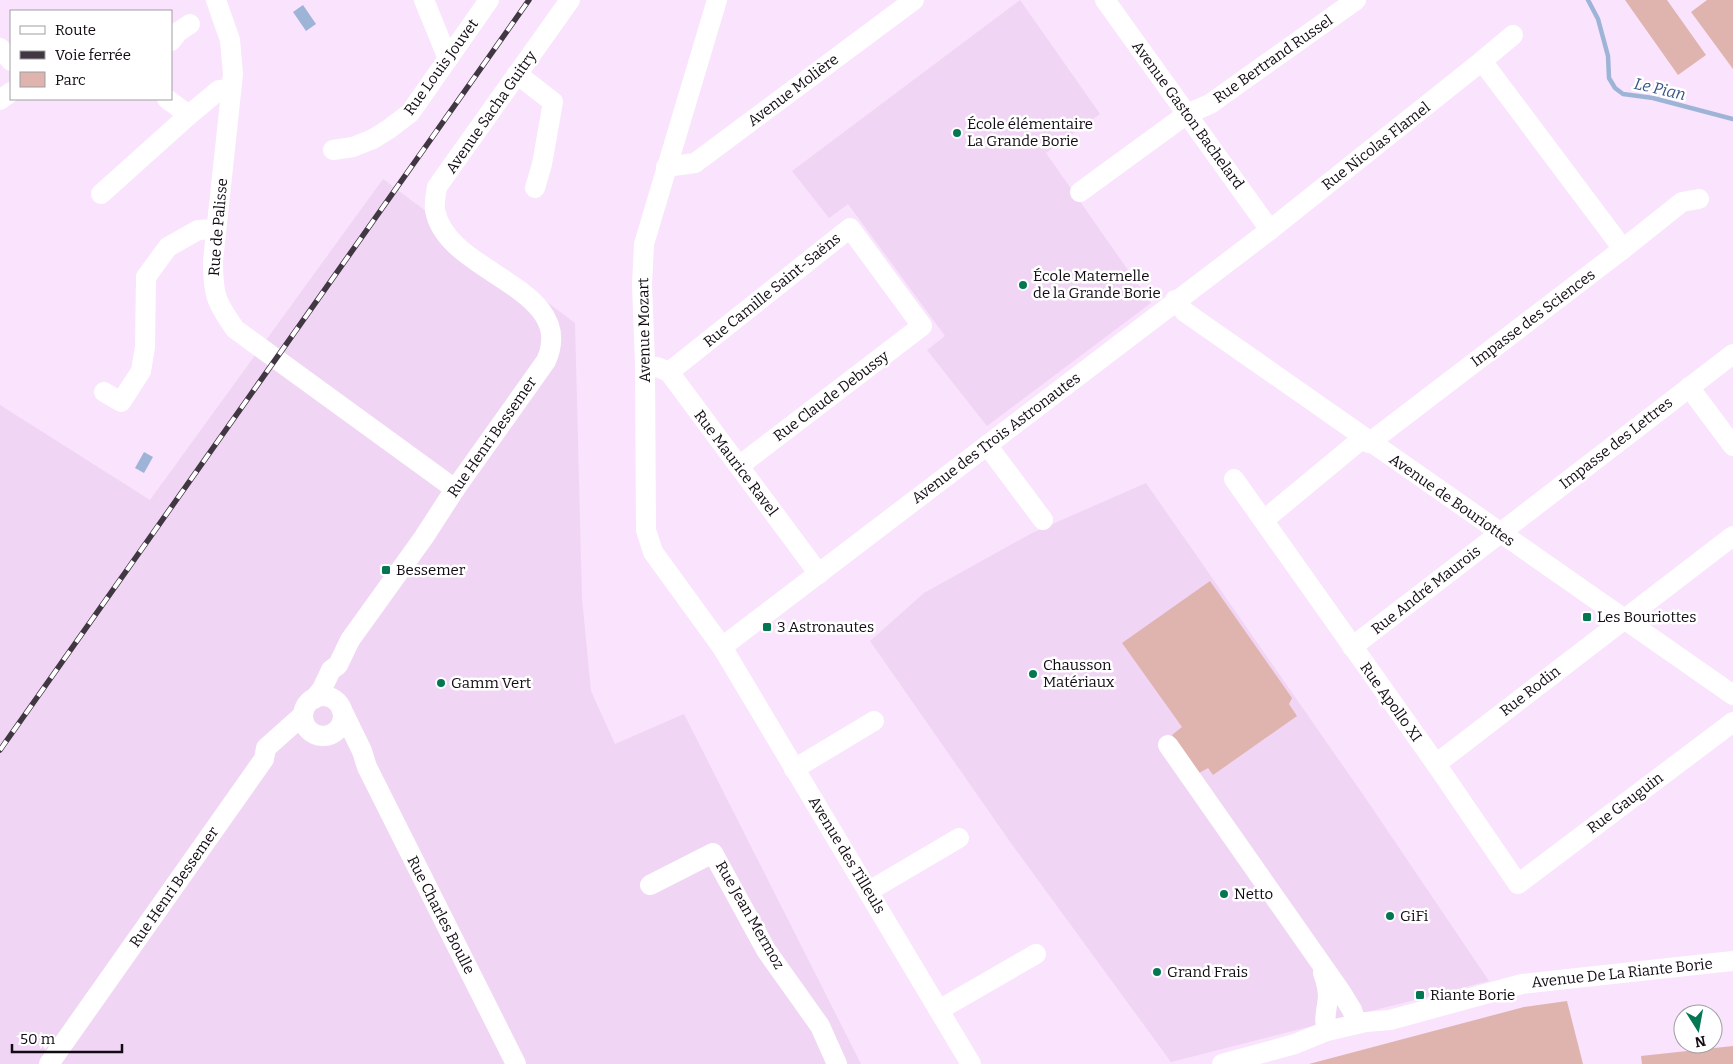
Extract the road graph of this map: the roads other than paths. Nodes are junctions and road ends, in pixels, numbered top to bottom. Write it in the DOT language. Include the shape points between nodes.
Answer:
graph roads {
  1 [pos="216,0"];
  2 [pos="424,0"];
  3 [pos="489,0"];
  4 [pos="570,0"];
  5 [pos="717,0"];
  6 [pos="914,0"];
  7 [pos="1105,0"];
  8 [pos="1356,0"];
  9 [pos="190,24"];
  10 [pos="1513,35"];
  11 [pos="172,40"];
  12 [pos="0,48"];
  13 [pos="10,59"];
  14 [pos="448,59"];
  15 [pos="1482,61"];
  16 [pos="517,74"];
  17 [pos="231,88"];
  18 [pos="168,100"];
  19 [pos="188,114"];
  20 [pos="1187,114"];
  21 [pos="333,150"];
  22 [pos="666,167"];
  23 [pos="535,188"];
  24 [pos="1080,192"];
  25 [pos="100,194"];
  26 [pos="1699,199"];
  27 [pos="216,229"];
  28 [pos="442,230"];
  29 [pos="1270,230"];
  30 [pos="1623,249"];
  31 [pos="1176,300"];
  32 [pos="922,326"];
  33 [pos="1733,354"];
  34 [pos="645,363"];
  35 [pos="669,372"];
  36 [pos="1689,386"];
  37 [pos="104,392"];
  38 [pos="1366,441"];
  39 [pos="987,445"];
  40 [pos="1733,446"];
  41 [pos="739,466"];
  42 [pos="1234,479"];
  43 [pos="455,489"];
  44 [pos="1043,520"];
  45 [pos="1264,520"];
  46 [pos="1500,533"];
  47 [pos="1733,536"];
  48 [pos="818,574"];
  49 [pos="1624,618"];
  50 [pos="722,647"];
  51 [pos="1352,647"];
  52 [pos="338,665"];
  53 [pos="1733,695"];
  54 [pos="308,707"];
  55 [pos="340,707"];
  56 [pos="874,721"];
  57 [pos="1733,722"];
  58 [pos="324,736"];
  59 [pos="1168,745"];
  60 [pos="264,759"];
  61 [pos="1436,764"];
  62 [pos="367,767"];
  63 [pos="794,769"];
  64 [pos="959,838"];
  65 [pos="1518,884"];
  66 [pos="650,885"];
  67 [pos="869,891"];
  68 [pos="1036,954"];
  69 [pos="1733,961"];
  70 [pos="1321,966"];
  71 [pos="939,1010"];
  72 [pos="1358,1024"];
  73 [pos="1327,1031"];
  74 [pos="50,1064"];
  75 [pos="516,1064"];
  76 [pos="837,1064"];
  77 [pos="971,1064"];
  78 [pos="1222,1064"];
  1 -- 17 [label="street, Rue de Palisse" via="230,40"];
  2 -- 14 [label="street"];
  3 -- 14 [label="street, Rue Louis Jouvet"];
  4 -- 16 [label="street, Avenue Sacha Guitry"];
  5 -- 22 [label="street, Avenue Mozart"];
  6 -- 22 [label="street, Avenue Molière" via="695,162"];
  7 -- 20 [label="street, Avenue Gaston Bachelard"];
  8 -- 20 [label="street, Rue Bertrand Russel" via="1210,104"];
  9 -- 11 [label="street"];
  10 -- 15 [label="street, Rue Nicolas Flamel"];
  12 -- 13 [label="street"];
  14 -- 21 [label="street, Rue Louis Jouvet" via="410,113 390,129 353,147"];
  15 -- 29 [label="street, Rue Nicolas Flamel"];
  15 -- 30 [label="street"];
  16 -- 23 [label="street" via="553,102"];
  16 -- 28 [label="street, Avenue Sacha Guitry" via="437,187 435,209"];
  17 -- 19 [label="street" via="219,90"];
  17 -- 27 [label="street, Rue de Palisse"];
  18 -- 19 [label="street"];
  19 -- 25 [label="street"];
  20 -- 24 [label="street, Rue Bertrand Russel"];
  20 -- 29 [label="street, Avenue Gaston Bachelard"];
  22 -- 34 [label="street, Avenue Mozart" via="644,244"];
  26 -- 30 [label="street, Impasse des Sciences" via="1682,202"];
  27 -- 37 [label="street" via="198,230 168,247 146,277 145,346 141,371 121,402"];
  27 -- 43 [label="street, Rue de Palisse" via="213,285 219,307 235,329"];
  28 -- 43 [label="street, Rue Henri Bessemer" via="456,247 535,302 549,323 551,349 546,361"];
  29 -- 31 [label="street, Avenue des Trois Astronautes"];
  30 -- 38 [label="street, Impasse des Sciences"];
  31 -- 38 [label="street, Avenue de Bouriottes" via="1185,312"];
  31 -- 39 [label="street, Avenue des Trois Astronautes"];
  32 -- 35 [label="street, Rue Camille Saint-Saëns" via="850,228"];
  32 -- 41 [label="street, Rue Claude Debussy"];
  33 -- 36 [label="street, Impasse des Lettres"];
  34 -- 35 [label="street"];
  34 -- 50 [label="street, Avenue Mozart" via="646,530 653,552"];
  35 -- 41 [label="street, Rue Maurice Ravel"];
  36 -- 40 [label="street"];
  36 -- 46 [label="street, Impasse des Lettres"];
  38 -- 45 [label="street"];
  38 -- 46 [label="street, Avenue de Bouriottes"];
  39 -- 44 [label="street"];
  39 -- 48 [label="street, Avenue des Trois Astronautes"];
  41 -- 48 [label="street, Rue Maurice Ravel"];
  42 -- 45 [label="street, Rue Apollo XI"];
  43 -- 52 [label="street, Rue Henri Bessemer" via="350,640"];
  45 -- 51 [label="street, Rue Apollo XI"];
  46 -- 49 [label="street, Avenue de Bouriottes"];
  46 -- 51 [label="street, Rue André Maurois"];
  47 -- 49 [label="street, Rue Rodin"];
  48 -- 50 [label="street, Avenue des Trois Astronautes"];
  49 -- 53 [label="street, Avenue de Bouriottes"];
  49 -- 61 [label="street, Rue Rodin"];
  50 -- 63 [label="street, Avenue des Tilleuls"];
  51 -- 61 [label="street, Rue Apollo XI"];
  52 -- 54 [label="street, Rue Henri Bessemer" via="331,670"];
  52 -- 55 [label="street, Rue Henri Bessemer"];
  54 -- 55 [label="street" via="323,696"];
  54 -- 58 [label="street" via="306,726 315,734"];
  54 -- 60 [label="street, Rue Henri Bessemer" via="266,748"];
  55 -- 58 [label="street, Rue Henri Bessemer" via="343,717 338,728"];
  55 -- 62 [label="street, Rue Charles Boulle"];
  56 -- 63 [label="street"];
  57 -- 65 [label="street, Rue Gauguin"];
  58 -- 60 [label="street" via="293,740"];
  58 -- 62 [label="street, Rue Charles Boulle" via="348,746"];
  59 -- 70 [label="street"];
  60 -- 74 [label="street, Rue Henri Bessemer"];
  61 -- 65 [label="street, Rue Apollo XI"];
  62 -- 75 [label="street, Rue Charles Boulle"];
  63 -- 67 [label="street, Avenue des Tilleuls"];
  64 -- 67 [label="street"];
  66 -- 76 [label="street, Rue Jean Mermoz" via="714,853 766,950 820,1026"];
  67 -- 71 [label="street, Avenue des Tilleuls"];
  68 -- 71 [label="street"];
  69 -- 72 [label="street, Avenue De La Riante Borie" via="1522,984 1390,1020"];
  70 -- 72 [label="street"];
  70 -- 73 [label="street" via="1327,984"];
  71 -- 77 [label="street, Avenue des Tilleuls"];
  72 -- 73 [label="street, Avenue De La Riante Borie"];
  73 -- 78 [label="street, Avenue De La Riante Borie" via="1295,1044"];
}
